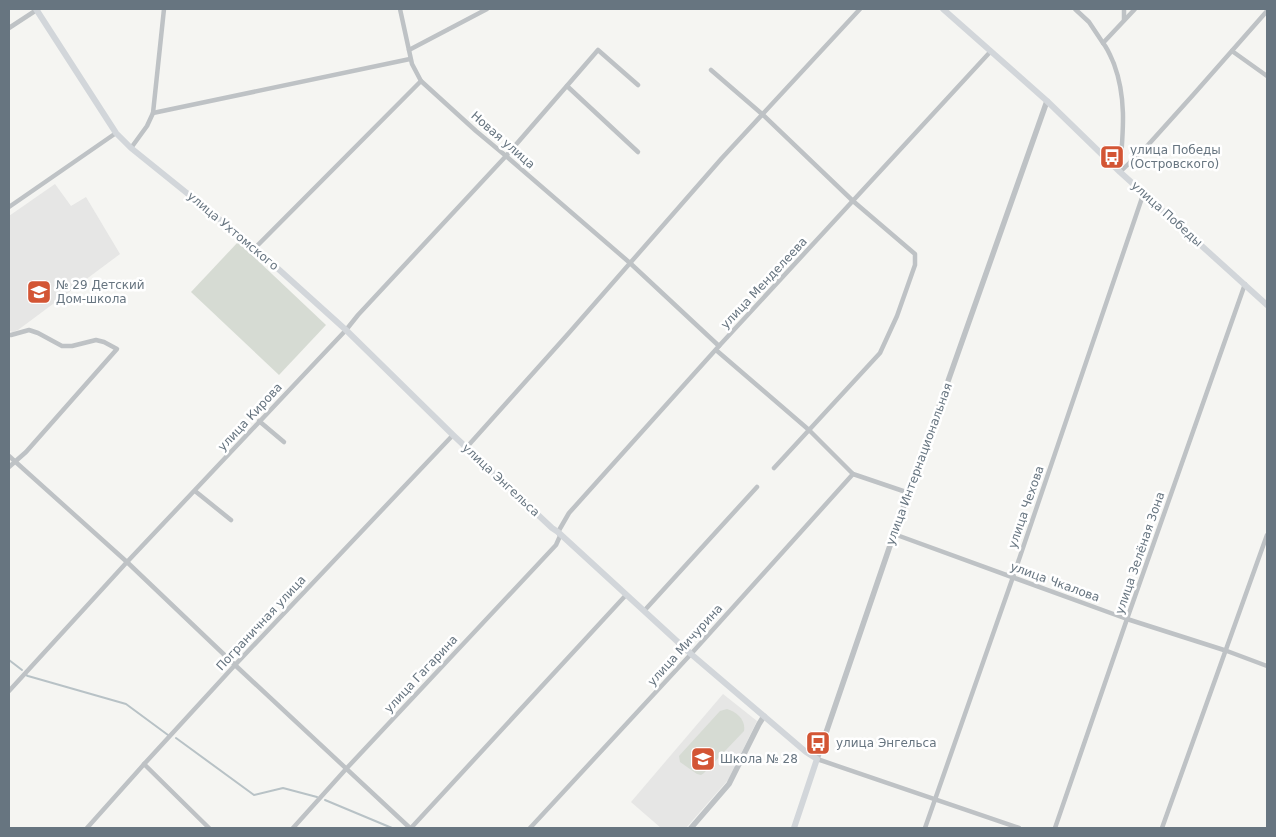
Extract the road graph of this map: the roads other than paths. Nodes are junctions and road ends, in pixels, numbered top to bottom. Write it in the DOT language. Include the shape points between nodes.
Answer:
graph roads {
  1 [pos="37,9"];
  2 [pos="164,9"];
  3 [pos="400,9"];
  4 [pos="487,9"];
  5 [pos="860,9"];
  6 [pos="943,9"];
  7 [pos="1075,9"];
  8 [pos="1124,9"];
  9 [pos="1135,9"];
  10 [pos="1267,11"];
  11 [pos="1124,20"];
  12 [pos="9,28"];
  13 [pos="1103,43"];
  14 [pos="409,50"];
  15 [pos="991,51"];
  16 [pos="1232,51"];
  17 [pos="410,59"];
  18 [pos="711,70"];
  19 [pos="1267,76"];
  20 [pos="421,81"];
  21 [pos="638,85"];
  22 [pos="567,86"];
  23 [pos="1047,101"];
  24 [pos="153,113"];
  25 [pos="762,114"];
  26 [pos="116,133"];
  27 [pos="132,148"];
  28 [pos="638,152"];
  29 [pos="506,156"];
  30 [pos="1120,172"];
  31 [pos="1144,192"];
  32 [pos="853,200"];
  33 [pos="9,207"];
  34 [pos="255,248"];
  35 [pos="630,263"];
  36 [pos="1245,284"];
  37 [pos="1267,305"];
  38 [pos="346,330"];
  39 [pos="9,335"];
  40 [pos="718,348"];
  41 [pos="259,421"];
  42 [pos="809,430"];
  43 [pos="453,435"];
  44 [pos="284,442"];
  45 [pos="466,448"];
  46 [pos="9,456"];
  47 [pos="14,461"];
  48 [pos="9,467"];
  49 [pos="774,468"];
  50 [pos="853,474"];
  51 [pos="757,487"];
  52 [pos="195,491"];
  53 [pos="909,493"];
  54 [pos="231,520"];
  55 [pos="558,532"];
  56 [pos="894,534"];
  57 [pos="1267,535"];
  58 [pos="127,562"];
  59 [pos="1013,577"];
  60 [pos="626,595"];
  61 [pos="644,611"];
  62 [pos="1127,619"];
  63 [pos="1226,650"];
  64 [pos="691,654"];
  65 [pos="235,665"];
  66 [pos="1267,666"];
  67 [pos="9,691"];
  68 [pos="764,716"];
  69 [pos="817,759"];
  70 [pos="144,764"];
  71 [pos="346,769"];
  72 [pos="935,799"];
  73 [pos="87,828"];
  74 [pos="210,828"];
  75 [pos="293,828"];
  76 [pos="411,828"];
  77 [pos="530,828"];
  78 [pos="691,828"];
  79 [pos="794,828"];
  80 [pos="926,828"];
  81 [pos="1019,828"];
  82 [pos="1055,828"];
  83 [pos="1162,828"];
  1 -- 12 [label="street"];
  1 -- 26 [label="main road, улица Ухтомского"];
  2 -- 24 [label="street"];
  3 -- 14 [label="street, Новая улица"];
  4 -- 14 [label="street"];
  5 -- 25 [label="street"];
  6 -- 15 [label="main road, улица Победы"];
  7 -- 13 [label="street" via="1089,22"];
  8 -- 11 [label="street"];
  9 -- 11 [label="street"];
  10 -- 16 [label="street"];
  11 -- 13 [label="street"];
  13 -- 30 [label="street" via="1117,72 1124,106"];
  14 -- 17 [label="street, Новая улица"];
  15 -- 23 [label="main road, улица Победы"];
  15 -- 32 [label="street, улица Менделеева"];
  16 -- 19 [label="street"];
  16 -- 30 [label="street"];
  17 -- 20 [label="street, Новая улица"];
  17 -- 24 [label="street"];
  18 -- 25 [label="street"];
  20 -- 29 [label="street, Новая улица"];
  20 -- 34 [label="street"];
  21 -- 22 [label="street, улица Кирова" via="598,50"];
  22 -- 28 [label="street"];
  22 -- 29 [label="street, улица Кирова"];
  23 -- 30 [label="main road, улица Победы"];
  23 -- 53 [label="street, улица Интернациональная"];
  24 -- 27 [label="street"];
  25 -- 32 [label="street"];
  25 -- 35 [label="street"];
  26 -- 27 [label="main road, улица Ухтомского"];
  26 -- 33 [label="street"];
  27 -- 34 [label="main road, улица Ухтомского"];
  29 -- 35 [label="street, Новая улица"];
  29 -- 38 [label="street, улица Кирова"];
  30 -- 31 [label="main road, улица Победы"];
  31 -- 36 [label="main road, улица Победы"];
  31 -- 59 [label="street, улица Чехова"];
  32 -- 40 [label="street, улица Менделеева"];
  32 -- 42 [label="street" via="915,254 914,265 897,316 880,353"];
  34 -- 38 [label="main road, улица Ухтомского"];
  35 -- 40 [label="street, Новая улица"];
  35 -- 45 [label="street"];
  36 -- 37 [label="main road, улица Победы"];
  36 -- 62 [label="street, улица Зелёная Зона"];
  38 -- 41 [label="street, улица Кирова"];
  38 -- 43 [label="main road, улица Ухтомского"];
  39 -- 47 [label="street" via="28,330 62,346 96,340 117,349 26,452"];
  40 -- 42 [label="street, Новая улица"];
  40 -- 55 [label="street, улица Менделеева" via="569,513"];
  41 -- 44 [label="street"];
  41 -- 52 [label="street, улица Кирова"];
  42 -- 49 [label="street"];
  42 -- 50 [label="street, Новая улица"];
  43 -- 45 [label="main road, улица Энгельса"];
  43 -- 65 [label="street, Пограничная улица"];
  45 -- 55 [label="main road, улица Энгельса"];
  46 -- 47 [label="street"];
  47 -- 48 [label="street"];
  47 -- 58 [label="street"];
  50 -- 53 [label="street"];
  50 -- 64 [label="street, улица Мичурина"];
  51 -- 61 [label="street"];
  52 -- 54 [label="street"];
  52 -- 58 [label="street, улица Кирова"];
  53 -- 56 [label="street, улица Интернациональная"];
  55 -- 60 [label="main road, улица Энгельса"];
  55 -- 71 [label="street, улица Гагарина" via="560,536 556,545"];
  56 -- 59 [label="street, улица Чкалова"];
  56 -- 69 [label="street, улица Интернациональная"];
  57 -- 63 [label="street"];
  58 -- 65 [label="street"];
  58 -- 67 [label="street, улица Кирова"];
  59 -- 62 [label="street, улица Чкалова"];
  59 -- 72 [label="street, улица Чехова"];
  60 -- 61 [label="main road, улица Энгельса"];
  60 -- 76 [label="street"];
  61 -- 64 [label="main road, улица Энгельса"];
  62 -- 63 [label="street, улица Чкалова"];
  62 -- 82 [label="street, улица Зелёная Зона"];
  63 -- 66 [label="street, улица Чкалова"];
  63 -- 83 [label="street"];
  64 -- 68 [label="main road, улица Энгельса"];
  64 -- 77 [label="street, улица Мичурина"];
  65 -- 70 [label="street, Пограничная улица"];
  65 -- 71 [label="street"];
  68 -- 69 [label="main road, улица Энгельса"];
  68 -- 78 [label="street" via="729,784"];
  69 -- 72 [label="street, улица Энгельса"];
  69 -- 79 [label="main road, улица Интернациональная"];
  70 -- 73 [label="street, Пограничная улица"];
  70 -- 74 [label="street"];
  71 -- 75 [label="street, улица Гагарина"];
  71 -- 76 [label="street"];
  72 -- 80 [label="street, улица Чехова"];
  72 -- 81 [label="street, улица Энгельса"];
}
